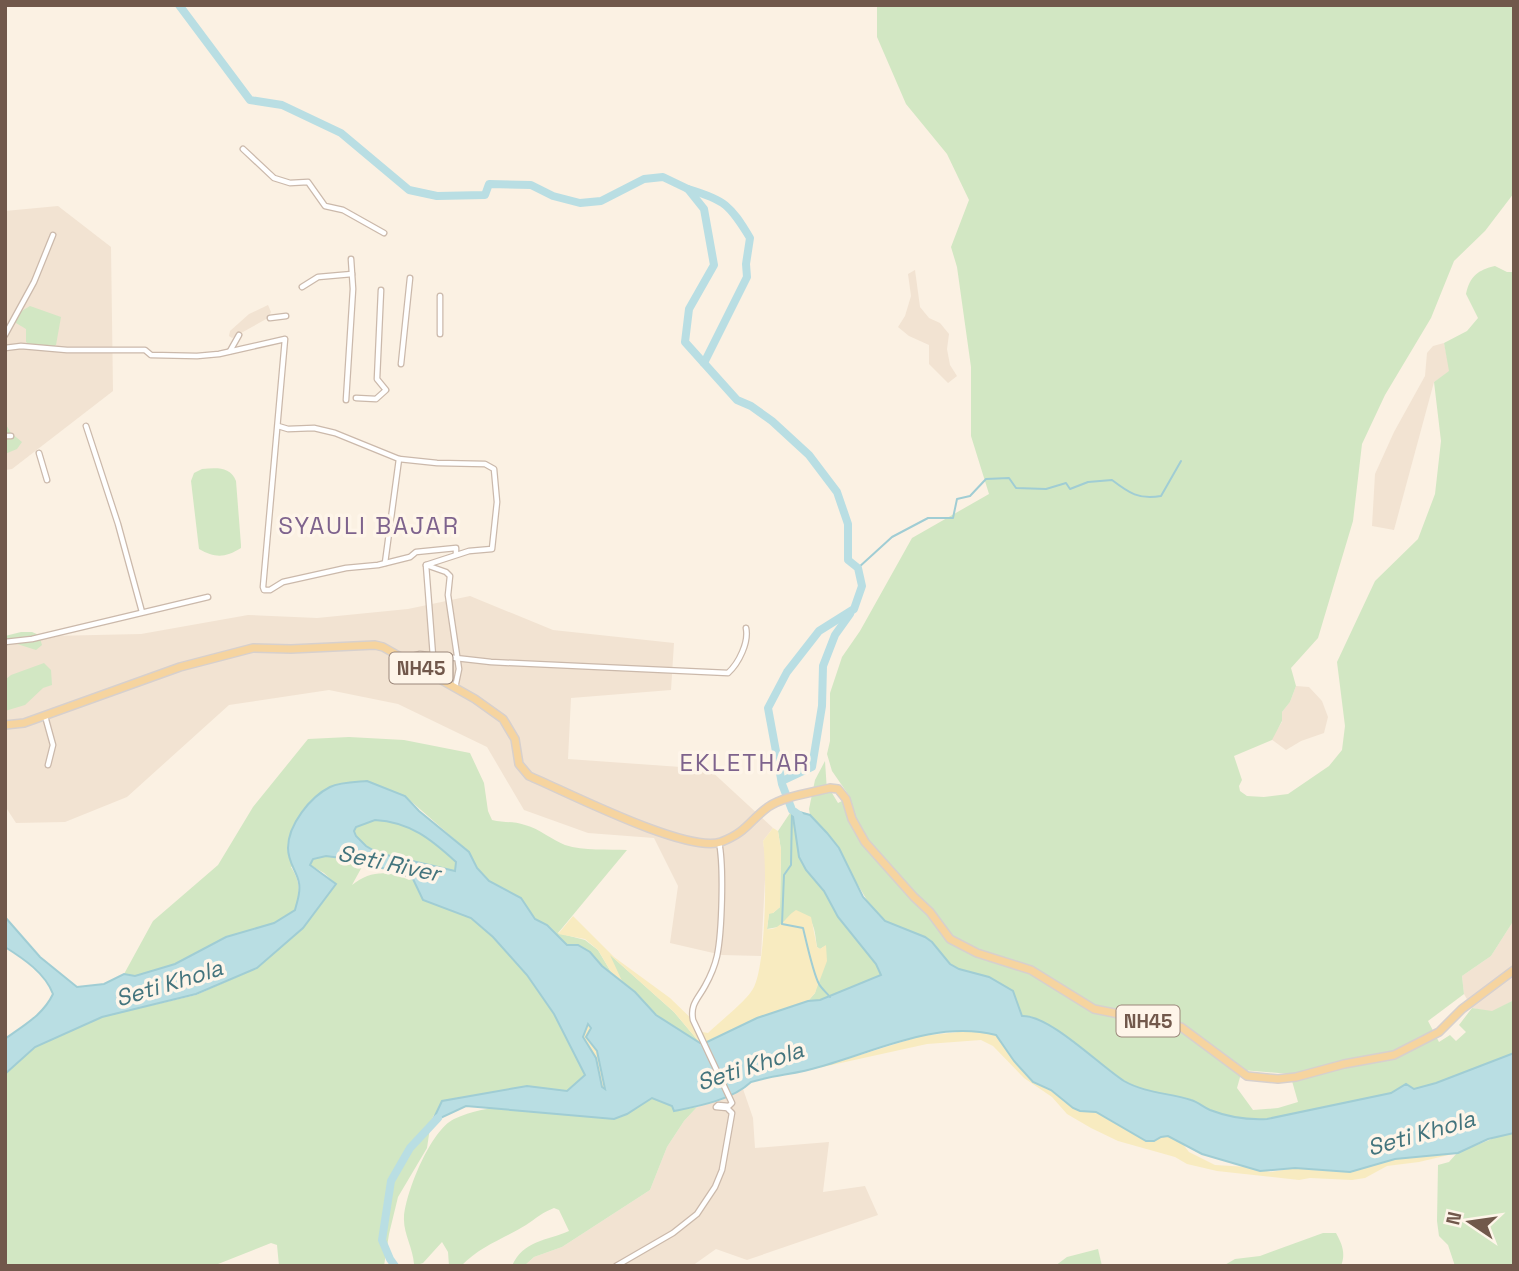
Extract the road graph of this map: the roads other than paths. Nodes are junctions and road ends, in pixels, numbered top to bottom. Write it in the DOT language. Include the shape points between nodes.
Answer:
graph roads {
  1 [pos="243,149"];
  2 [pos="384,233"];
  3 [pos="53,235"];
  4 [pos="351,259"];
  5 [pos="352,274"];
  6 [pos="410,278"];
  7 [pos="302,287"];
  8 [pos="381,290"];
  9 [pos="440,296"];
  10 [pos="286,316"];
  11 [pos="270,318"];
  12 [pos="5,334"];
  13 [pos="440,334"];
  14 [pos="239,335"];
  15 [pos="5,348"];
  16 [pos="230,351"];
  17 [pos="401,365"];
  18 [pos="356,398"];
  19 [pos="346,400"];
  20 [pos="86,426"];
  21 [pos="278,426"];
  22 [pos="39,453"];
  23 [pos="399,459"];
  24 [pos="47,480"];
  25 [pos="456,554"];
  26 [pos="385,563"];
  27 [pos="426,565"];
  28 [pos="208,597"];
  29 [pos="142,612"];
  30 [pos="747,628"];
  31 [pos="5,642"];
  32 [pos="433,656"];
  33 [pos="405,658"];
  34 [pos="459,658"];
  35 [pos="455,688"];
  36 [pos="45,715"];
  37 [pos="5,725"];
  38 [pos="48,765"];
  39 [pos="719,842"];
  40 [pos="1514,970"];
  41 [pos="616,1266"];
  1 -- 2 [label="street" via="274,178 309,182 325,206 344,210"];
  3 -- 12 [label="street"];
  4 -- 5 [label="street"];
  5 -- 7 [label="street" via="318,277"];
  5 -- 19 [label="street"];
  6 -- 17 [label="street"];
  8 -- 18 [label="street" via="377,379 386,390 376,399"];
  9 -- 13 [label="street"];
  10 -- 11 [label="street"];
  14 -- 16 [label="street"];
  15 -- 16 [label="street" via="145,350 150,355 197,356"];
  16 -- 21 [label="street" via="285,339"];
  20 -- 29 [label="street"];
  21 -- 23 [label="street" via="335,433"];
  21 -- 26 [label="street" via="264,590 283,582"];
  22 -- 24 [label="street"];
  23 -- 25 [label="street" via="485,464 494,469 497,502 492,549"];
  23 -- 26 [label="street"];
  25 -- 26 [label="street" via="456,548 416,552"];
  25 -- 27 [label="street"];
  27 -- 32 [label="street"];
  27 -- 34 [label="street" via="450,576 448,595"];
  28 -- 29 [label="street"];
  29 -- 31 [label="street"];
  30 -- 34 [label="street" via="746,643 728,673"];
  32 -- 33 [label="street"];
  32 -- 34 [label="street"];
  33 -- 35 [label="main road, NH45"];
  33 -- 36 [label="main road, NH45" via="374,645 253,648 180,667"];
  34 -- 35 [label="street"];
  35 -- 39 [label="main road, NH45" via="503,719 515,739 519,764 529,776 649,828 706,844"];
  36 -- 37 [label="main road, NH45"];
  36 -- 38 [label="street" via="53,745"];
  39 -- 40 [label="main road, NH45" via="742,832 776,803 838,789 865,842 950,939 1031,970 1094,1009 1133,1021 1181,1027 1247,1076 1296,1077 1394,1055 1439,1032"];
  39 -- 41 [label="street" via="718,954 692,1006 693,1020 731,1105 716,1107 732,1112 724,1163 697,1214"];
}
